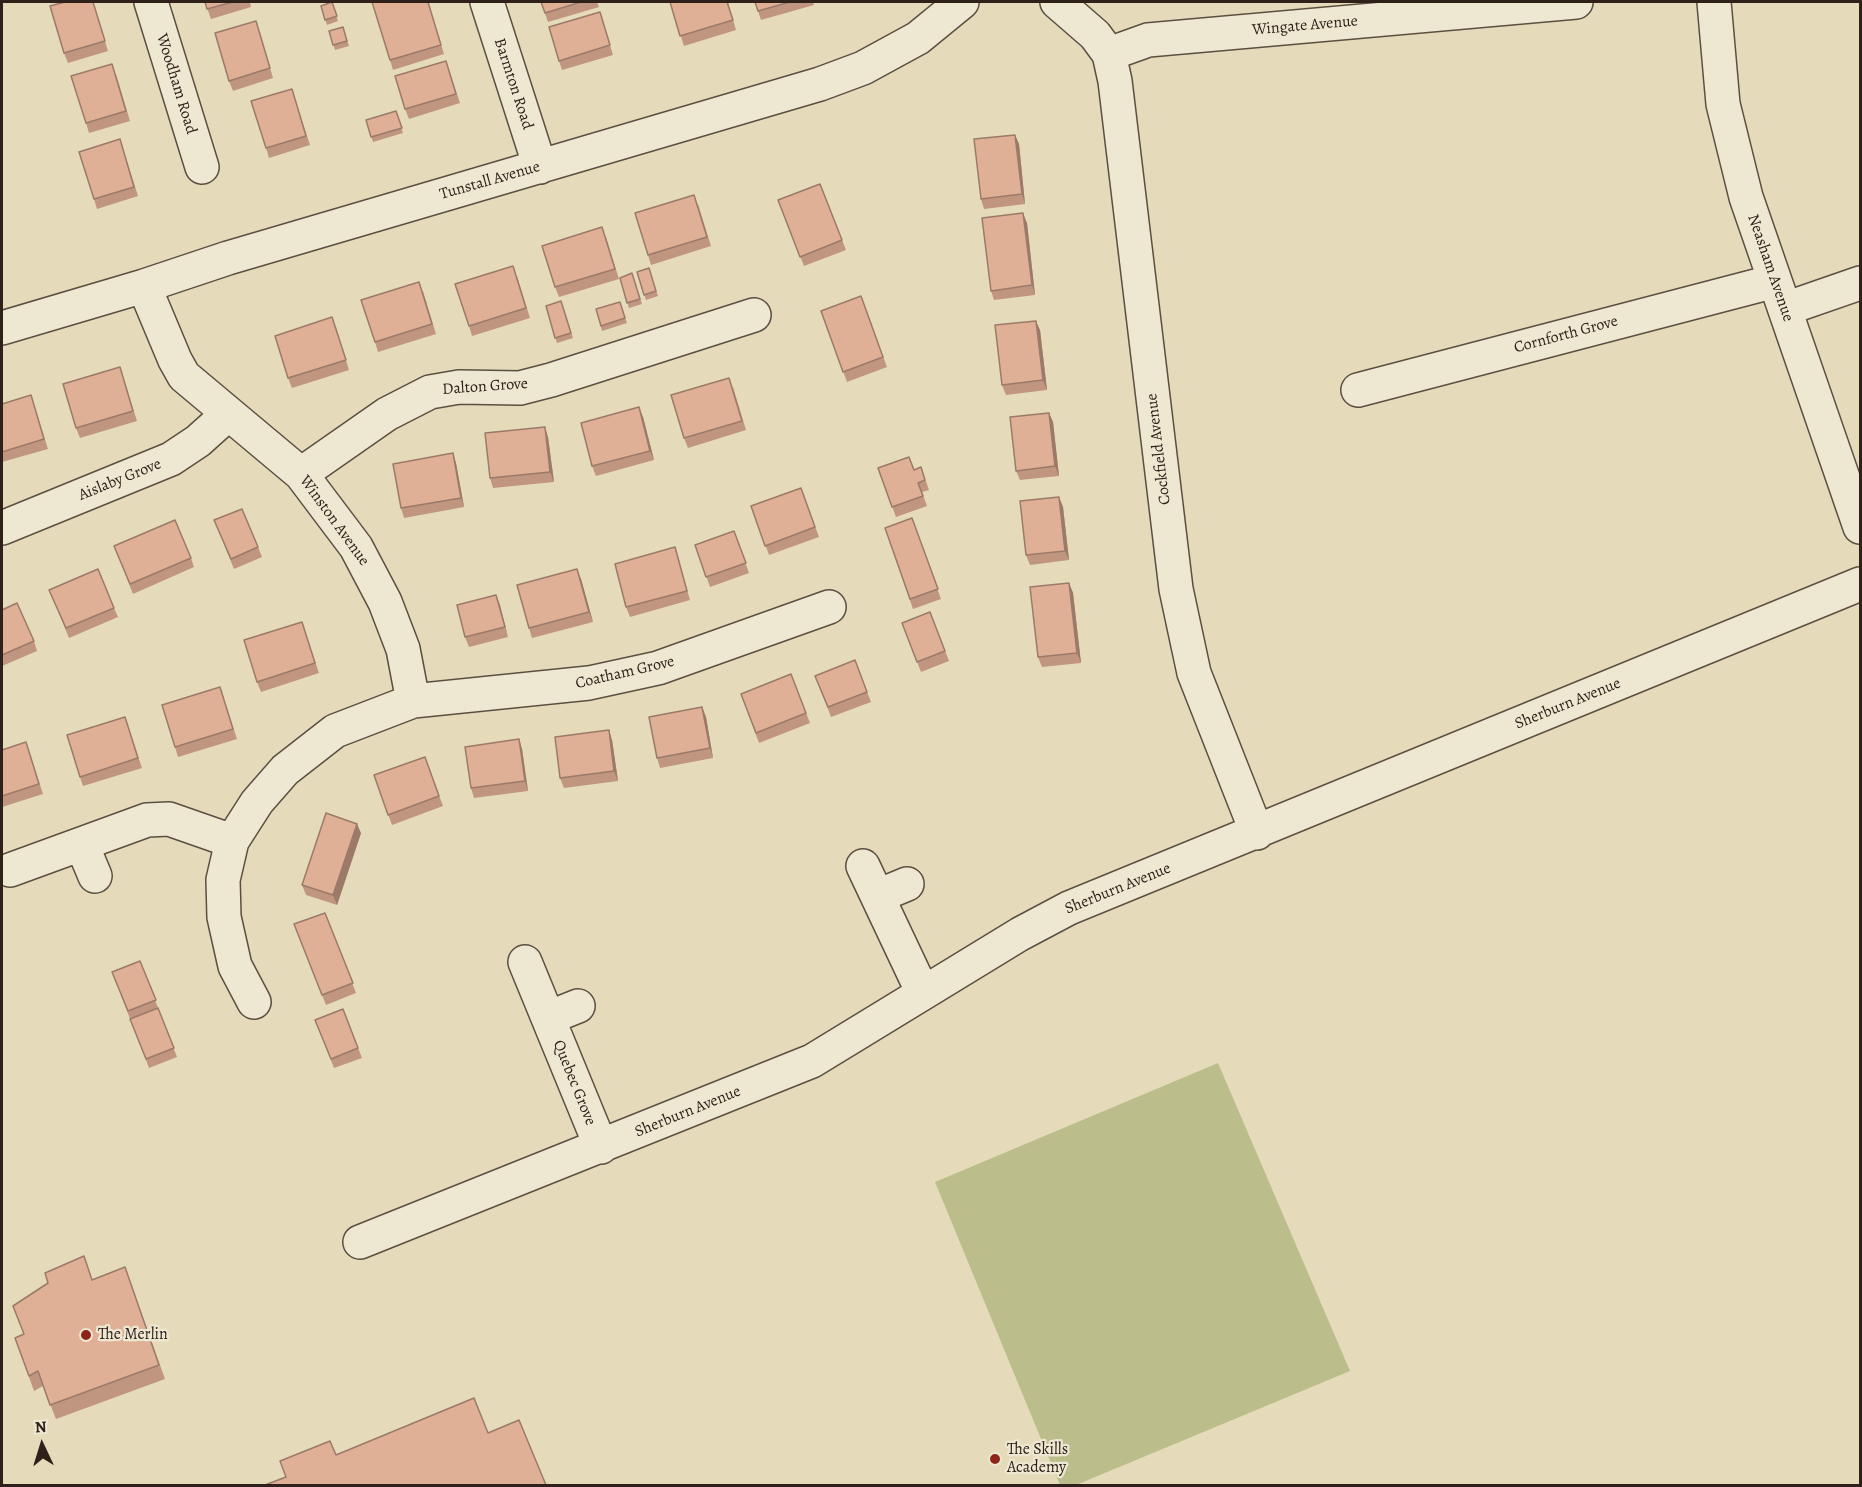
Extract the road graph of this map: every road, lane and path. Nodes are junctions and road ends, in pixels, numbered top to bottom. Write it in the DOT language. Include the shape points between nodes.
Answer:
graph roads {
  1 [pos="151,2"];
  2 [pos="487,2"];
  3 [pos="962,2"];
  4 [pos="1057,2"];
  5 [pos="1576,2"];
  6 [pos="1717,2"];
  7 [pos="1109,54"];
  8 [pos="204,166"];
  9 [pos="540,166"];
  10 [pos="1860,283"];
  11 [pos="144,286"];
  12 [pos="1780,295"];
  13 [pos="754,315"];
  14 [pos="2,328"];
  15 [pos="1358,390"];
  16 [pos="228,414"];
  17 [pos="301,474"];
  18 [pos="1860,527"];
  19 [pos="2,528"];
  20 [pos="1860,584"];
  21 [pos="829,607"];
  22 [pos="413,701"];
  23 [pos="1257,833"];
  24 [pos="232,841"];
  25 [pos="82,845"];
  26 [pos="863,866"];
  27 [pos="10,870"];
  28 [pos="94,876"];
  29 [pos="525,962"];
  30 [pos="923,993"];
  31 [pos="254,1002"];
  32 [pos="578,1006"];
  33 [pos="548,1018"];
  34 [pos="601,1147"];
  35 [pos="360,1242"];
  1 -- 8 [label="street, Woodham Road"];
  2 -- 9 [label="street, Barmton Road"];
  3 -- 9 [label="street, Tunstall Avenue" via="918,38 863,68"];
  4 -- 7 [label="street" via="1095,35"];
  5 -- 7 [label="street, Wingate Avenue" via="1148,40"];
  6 -- 12 [label="street, Neasham Avenue" via="1723,104 1746,197"];
  7 -- 23 [label="street, Cockfield Avenue" via="1176,589 1194,673"];
  9 -- 11 [label="street, Tunstall Avenue"];
  10 -- 12 [label="street, Cornforth Grove"];
  11 -- 14 [label="street, Tunstall Avenue"];
  11 -- 16 [label="street, Winston Avenue" via="184,376"];
  12 -- 15 [label="street, Cornforth Grove"];
  12 -- 18 [label="street, Neasham Avenue"];
  13 -- 17 [label="street, Dalton Grove" via="551,380 520,387 459,387 430,392 387,414"];
  16 -- 17 [label="street, Winston Avenue"];
  16 -- 19 [label="street, Aislaby Grove" via="171,459"];
  17 -- 22 [label="street, Winston Avenue" via="356,547 376,584 404,649"];
  20 -- 23 [label="street, Sherburn Avenue"];
  21 -- 22 [label="street, Coatham Grove" via="658,668 589,683"];
  22 -- 24 [label="street, Coatham Grove" via="369,716 327,738 285,770 257,802"];
  23 -- 30 [label="street, Sherburn Avenue" via="1069,908"];
  24 -- 25 [label="street" via="169,819 147,820"];
  24 -- 31 [label="street, Coatham Grove" via="223,880 224,917 235,966"];
  25 -- 27 [label="street"];
  25 -- 28 [label="street"];
  26 -- 30 [label="street" via="892,890"];
  29 -- 33 [label="street, Quebec Grove"];
  30 -- 34 [label="street, Sherburn Avenue" via="812,1061"];
  32 -- 33 [label="street"];
  33 -- 34 [label="street, Quebec Grove"];
  34 -- 35 [label="street, Sherburn Avenue" via="390,1219"];
}
